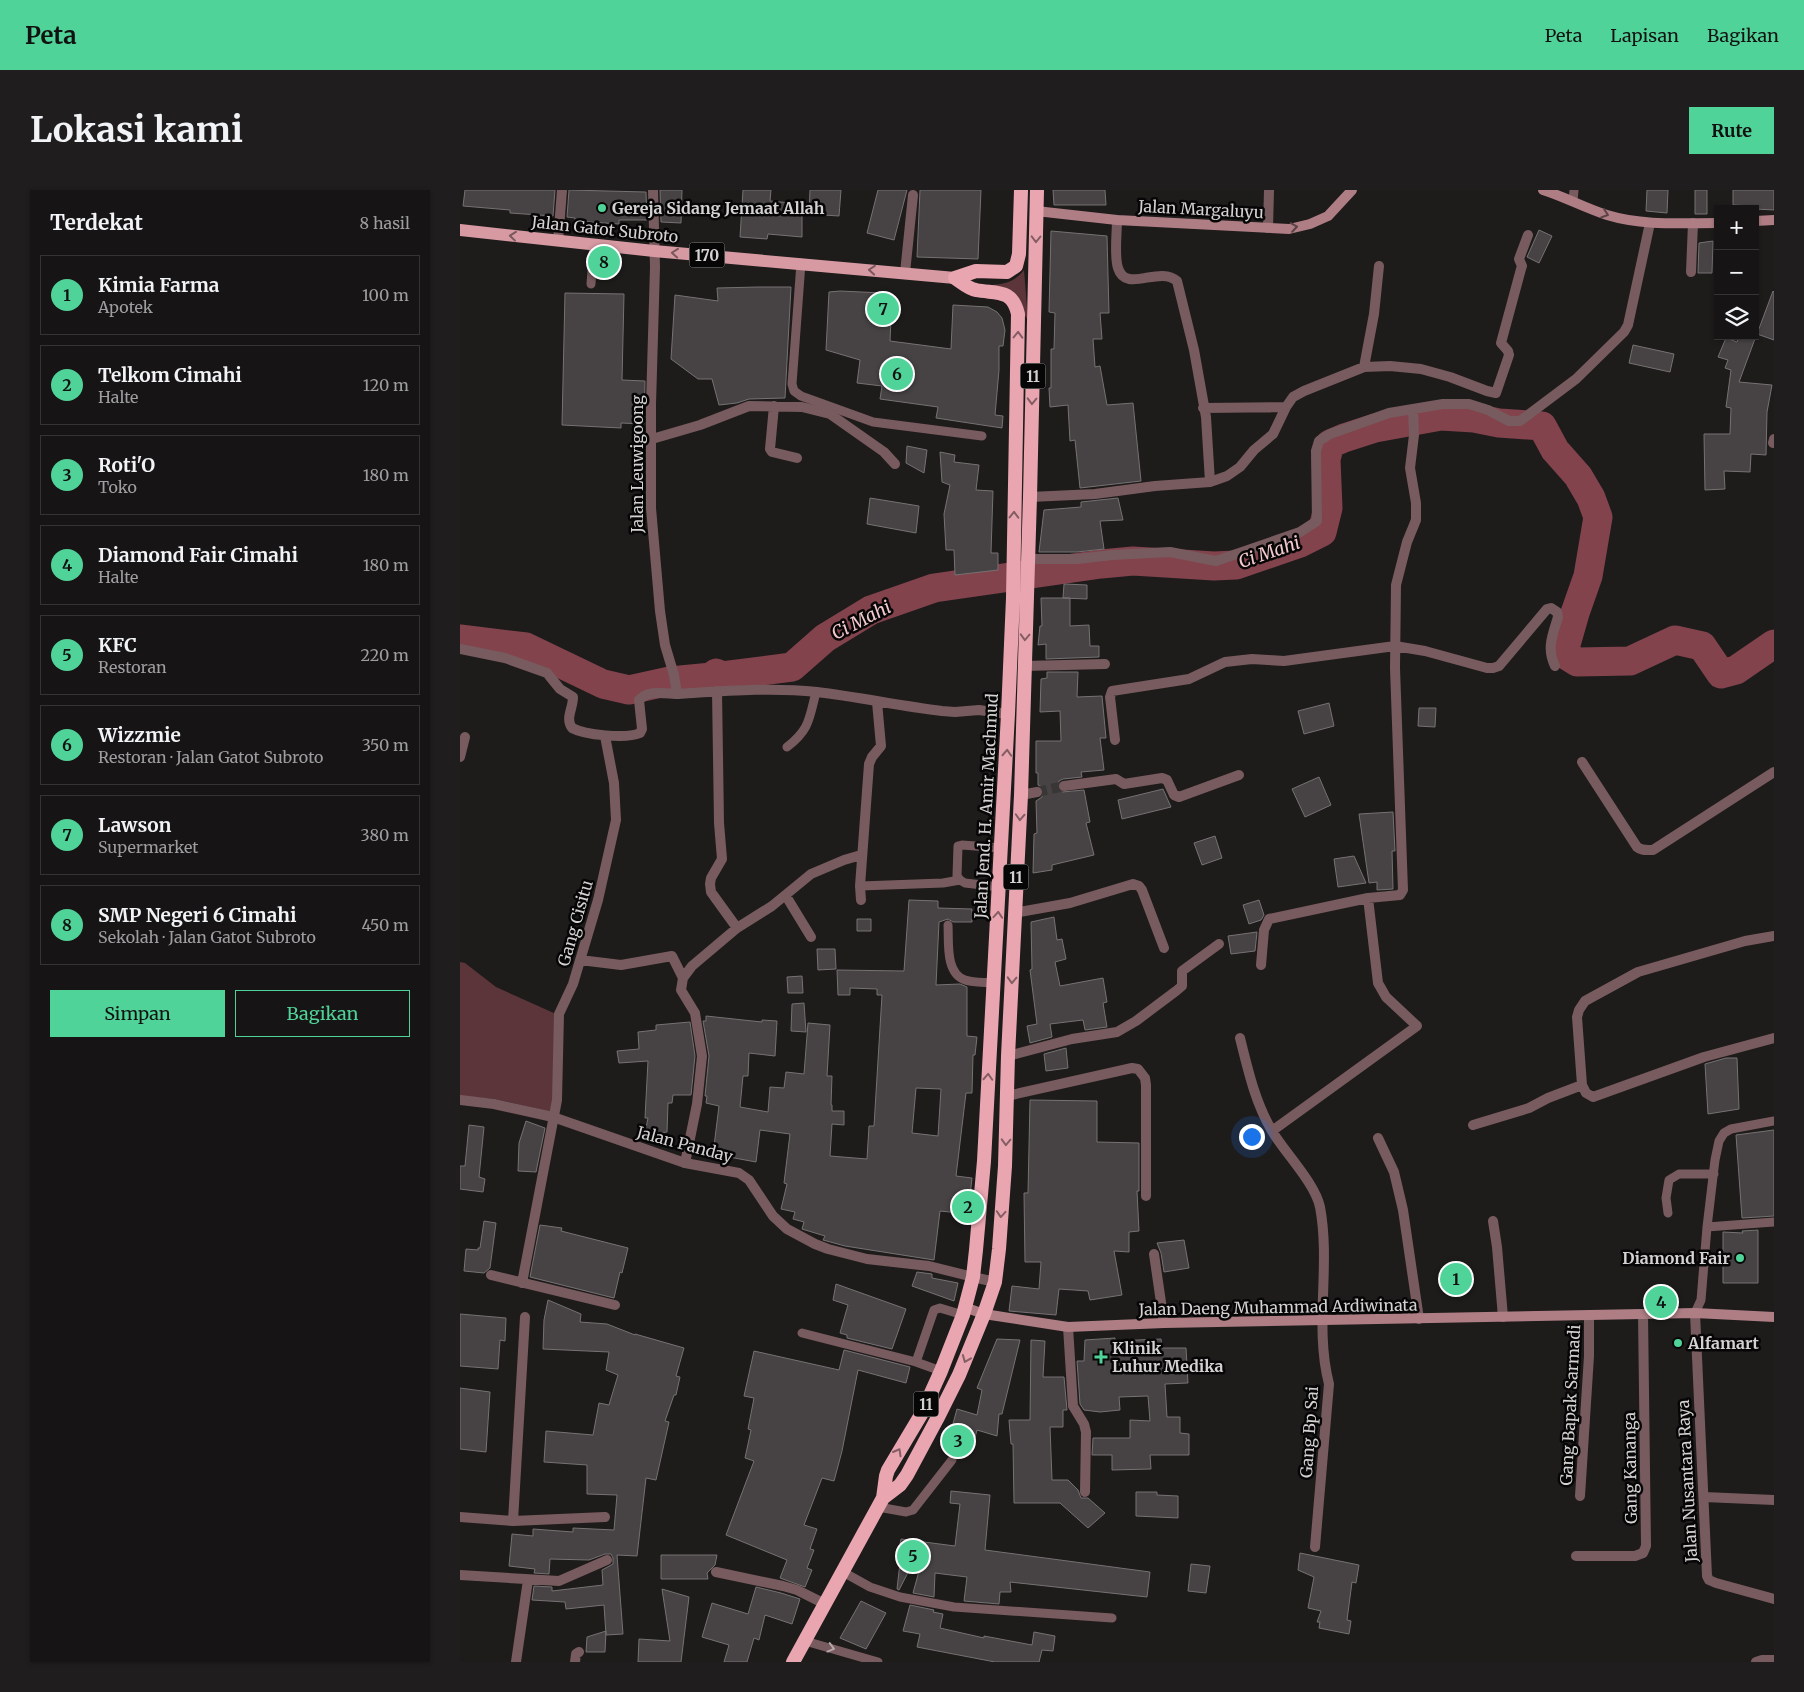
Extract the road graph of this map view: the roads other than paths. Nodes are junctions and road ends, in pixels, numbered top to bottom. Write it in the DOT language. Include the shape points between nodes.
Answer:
graph roads {
  1 [pos="562,190"];
  2 [pos="653,190"];
  3 [pos="1021,190"];
  4 [pos="1036,190"];
  5 [pos="1269,190"];
  6 [pos="1352,190"];
  7 [pos="1543,190"];
  8 [pos="1574,190"];
  9 [pos="913,195"];
  10 [pos="1573,201"];
  11 [pos="1036,211"];
  12 [pos="1117,220"];
  13 [pos="1774,220"];
  14 [pos="1759,221"];
  15 [pos="1650,223"];
  16 [pos="1693,223"];
  17 [pos="1714,223"];
  18 [pos="1268,228"];
  19 [pos="460,230"];
  20 [pos="1528,235"];
  21 [pos="558,240"];
  22 [pos="594,244"];
  23 [pos="654,251"];
  24 [pos="801,264"];
  25 [pos="1380,266"];
  26 [pos="1691,272"];
  27 [pos="905,273"];
  28 [pos="955,278"];
  29 [pos="591,284"];
  30 [pos="1364,367"];
  31 [pos="1496,393"];
  32 [pos="774,406"];
  33 [pos="1286,407"];
  34 [pos="1203,408"];
  35 [pos="1488,410"];
  36 [pos="1413,412"];
  37 [pos="982,436"];
  38 [pos="652,439"];
  39 [pos="797,458"];
  40 [pos="895,464"];
  41 [pos="1210,482"];
  42 [pos="1030,497"];
  43 [pos="1028,561"];
  44 [pos="1395,646"];
  45 [pos="460,649"];
  46 [pos="1105,664"];
  47 [pos="1024,666"];
  48 [pos="1555,666"];
  49 [pos="677,690"];
  50 [pos="717,691"];
  51 [pos="816,692"];
  52 [pos="878,702"];
  53 [pos="1008,714"];
  54 [pos="465,736"];
  55 [pos="605,736"];
  56 [pos="1115,740"];
  57 [pos="787,747"];
  58 [pos="460,757"];
  59 [pos="1582,762"];
  60 [pos="1774,772"];
  61 [pos="1239,775"];
  62 [pos="1064,786"];
  63 [pos="1037,792"];
  64 [pos="1021,795"];
  65 [pos="1002,848"];
  66 [pos="862,855"];
  67 [pos="960,880"];
  68 [pos="860,886"];
  69 [pos="1000,887"];
  70 [pos="786,896"];
  71 [pos="1368,898"];
  72 [pos="861,900"];
  73 [pos="1014,913"];
  74 [pos="948,925"];
  75 [pos="737,928"];
  76 [pos="1774,936"];
  77 [pos="812,937"];
  78 [pos="1219,944"];
  79 [pos="1164,948"];
  80 [pos="580,960"];
  81 [pos="1261,965"];
  82 [pos="683,978"];
  83 [pos="994,983"];
  84 [pos="1240,1038"];
  85 [pos="1774,1038"];
  86 [pos="1008,1056"];
  87 [pos="1582,1085"];
  88 [pos="1007,1096"];
  89 [pos="460,1100"];
  90 [pos="553,1117"];
  91 [pos="1774,1121"];
  92 [pos="1473,1125"];
  93 [pos="1272,1131"];
  94 [pos="1378,1138"];
  95 [pos="685,1163"];
  96 [pos="1714,1174"];
  97 [pos="1146,1196"];
  98 [pos="1668,1214"];
  99 [pos="1493,1221"];
  100 [pos="1774,1222"];
  101 [pos="1707,1227"];
  102 [pos="1154,1254"];
  103 [pos="491,1276"];
  104 [pos="973,1277"];
  105 [pos="995,1282"];
  106 [pos="522,1283"];
  107 [pos="614,1305"];
  108 [pos="964,1311"];
  109 [pos="1695,1313"];
  110 [pos="984,1314"];
  111 [pos="1643,1314"];
  112 [pos="1589,1315"];
  113 [pos="1503,1317"];
  114 [pos="1774,1317"];
  115 [pos="524,1318"];
  116 [pos="1419,1319"];
  117 [pos="1323,1320"];
  118 [pos="1164,1323"];
  119 [pos="1068,1326"];
  120 [pos="802,1333"];
  121 [pos="916,1362"];
  122 [pos="941,1371"];
  123 [pos="952,1460"];
  124 [pos="1085,1492"];
  125 [pos="1580,1496"];
  126 [pos="1704,1497"];
  127 [pos="1774,1500"];
  128 [pos="880,1502"];
  129 [pos="460,1517"];
  130 [pos="605,1517"];
  131 [pos="512,1521"];
  132 [pos="1315,1547"];
  133 [pos="1576,1556"];
  134 [pos="607,1560"];
  135 [pos="716,1572"];
  136 [pos="843,1572"];
  137 [pos="460,1575"];
  138 [pos="528,1580"];
  139 [pos="1774,1599"];
  140 [pos="826,1604"];
  141 [pos="1112,1618"];
  142 [pos="804,1641"];
  143 [pos="1774,1660"];
  144 [pos="516,1662"];
  145 [pos="793,1662"];
  146 [pos="878,1662"];
  147 [pos="1756,1662"];
  1 -- 21 [label="street"];
  2 -- 23 [label="street, Jalan Leuwigoong"];
  3 -- 28 [label="highway" via="1016,266 1007,272 976,271"];
  4 -- 11 [label="highway, Jalan Jend. H. Amir Machmud / 11"];
  5 -- 18 [label="street"];
  18 -- 6 [label="main road, Jalan Margaluyu, one-way" via="1289,229 1328,216"];
  7 -- 10 [label="main road"];
  8 -- 10 [label="lane"];
  9 -- 27 [label="street"];
  10 -- 15 [label="main road, one-way" via="1608,215"];
  11 -- 12 [label="main road, Jalan Margaluyu"];
  11 -- 42 [label="highway, Jalan Jend. H. Amir Machmud / 11, one-way"];
  12 -- 18 [label="main road, Jalan Margaluyu"];
  12 -- 34 [label="street" via="1117,267 1122,276 1135,280 1161,275 1177,281 1194,350"];
  13 -- 14 [label="main road"];
  15 -- 16 [label="main road"];
  15 -- 35 [label="street" via="1624,332 1576,379 1524,419 1515,422"];
  16 -- 17 [label="main road"];
  16 -- 26 [label="street"];
  21 -- 19 [label="main road, Jalan Gatot Subroto / 170, one-way"];
  20 -- 31 [label="street" via="1519,259 1522,266 1501,342 1509,355"];
  21 -- 22 [label="main road, Jalan Gatot Subroto / 170"];
  22 -- 23 [label="main road, Jalan Gatot Subroto / 170"];
  22 -- 29 [label="lane"];
  24 -- 23 [label="main road, Jalan Gatot Subroto / 170, one-way"];
  23 -- 38 [label="street, Jalan Leuwigoong"];
  27 -- 24 [label="main road, Jalan Gatot Subroto / 170, one-way"];
  24 -- 37 [label="lane" via="794,391 873,422"];
  25 -- 30 [label="street"];
  27 -- 28 [label="main road, Jalan Gatot Subroto / 170"];
  53 -- 28 [label="highway, Jalan Jend. H. Amir Machmud / 11, one-way" via="1018,314 1017,307 1008,296 975,290"];
  30 -- 31 [label="street" via="1421,369"];
  30 -- 33 [label="street" via="1304,391 1293,397"];
  31 -- 35 [label="street"];
  32 -- 38 [label="street" via="749,406"];
  32 -- 39 [label="street" via="770,449"];
  32 -- 40 [label="street" via="802,406 830,414 884,452"];
  33 -- 34 [label="street"];
  33 -- 41 [label="street" via="1273,434 1265,442 1233,473"];
  34 -- 41 [label="street"];
  35 -- 36 [label="street" via="1458,402"];
  36 -- 43 [label="street" via="1389,413 1330,434 1319,442 1316,451 1316,521 1300,532 1216,561 1170,552"];
  36 -- 44 [label="street" via="1410,468 1416,520 1396,585"];
  38 -- 49 [label="street, Jalan Leuwigoong" via="651,508 655,568 665,645"];
  41 -- 42 [label="street"];
  42 -- 43 [label="highway, Jalan Jend. H. Amir Machmud / 11"];
  43 -- 47 [label="highway, Jalan Jend. H. Amir Machmud / 11, one-way"];
  44 -- 48 [label="street" via="1493,668 1499,666 1551,608 1558,617 1549,646"];
  44 -- 56 [label="street" via="1284,661 1252,659 1225,662 1189,679 1112,691"];
  44 -- 71 [label="street" via="1403,890 1400,895"];
  45 -- 55 [label="street" via="505,658 547,673 560,689 573,697 568,718 572,728"];
  46 -- 47 [label="street"];
  47 -- 64 [label="highway, Jalan Jend. H. Amir Machmud / 11"];
  49 -- 50 [label="street"];
  49 -- 55 [label="street" via="642,697 642,729 639,734"];
  50 -- 51 [label="street"];
  50 -- 75 [label="street" via="722,860 710,884 711,892"];
  51 -- 52 [label="street"];
  51 -- 57 [label="lane" via="806,728"];
  52 -- 53 [label="street" via="942,711 979,710"];
  52 -- 66 [label="street" via="881,746 868,764"];
  65 -- 53 [label="highway, Jalan Jend. H. Amir Machmud / 11, one-way"];
  54 -- 58 [label="street"];
  55 -- 80 [label="street, Gang Cisitu" via="614,783 616,820"];
  59 -- 60 [label="street" via="1637,847 1645,850 1653,850"];
  61 -- 62 [label="street" via="1179,797 1162,778 1124,784 1116,779"];
  63 -- 64 [label="street"];
  64 -- 73 [label="highway, Jalan Jend. H. Amir Machmud / 11, one-way"];
  65 -- 67 [label="lane" via="958,846 957,876"];
  65 -- 69 [label="highway, Jalan Jend. H. Amir Machmud / 11"];
  66 -- 68 [label="street"];
  66 -- 70 [label="street" via="811,874"];
  67 -- 68 [label="lane"];
  67 -- 69 [label="lane"];
  68 -- 72 [label="street"];
  83 -- 69 [label="highway, Jalan Jend. H. Amir Machmud / 11, one-way"];
  70 -- 75 [label="street"];
  70 -- 77 [label="street"];
  71 -- 81 [label="street" via="1269,919 1264,930"];
  71 -- 93 [label="street" via="1378,983 1386,997 1417,1026"];
  73 -- 79 [label="street" via="1070,903 1133,884 1142,890"];
  73 -- 86 [label="highway, Jalan Jend. H. Amir Machmud / 11, one-way"];
  74 -- 83 [label="lane" via="950,962 955,972 964,980"];
  75 -- 82 [label="street" via="692,966"];
  76 -- 87 [label="street" via="1638,972 1585,1001 1577,1017"];
  78 -- 86 [label="street" via="1182,971 1182,986 1117,1032 1072,1039"];
  80 -- 82 [label="street" via="621,965 672,956"];
  80 -- 90 [label="street, Gang Cisitu" via="559,1014 557,1100"];
  82 -- 95 [label="street" via="681,990 695,1013 702,1056 697,1104"];
  104 -- 83 [label="highway, Jalan Jend. H. Amir Machmud / 11, one-way" via="984,1161"];
  84 -- 93 [label="street, Gang Bp Sai" via="1255,1098"];
  85 -- 87 [label="street" via="1704,1057 1593,1097"];
  86 -- 88 [label="highway, Jalan Jend. H. Amir Machmud / 11"];
  87 -- 92 [label="street" via="1529,1108"];
  88 -- 97 [label="street" via="1138,1069 1146,1085"];
  88 -- 105 [label="highway, Jalan Jend. H. Amir Machmud / 11, one-way" via="1005,1166"];
  89 -- 90 [label="street, Jalan Panday"];
  90 -- 95 [label="street, Jalan Panday"];
  90 -- 106 [label="street, Gang Cisitu"];
  91 -- 96 [label="lane" via="1724,1133 1719,1141"];
  93 -- 117 [label="street, Gang Bp Sai" via="1320,1205 1325,1263"];
  94 -- 116 [label="street" via="1394,1172 1403,1210"];
  95 -- 104 [label="street, Jalan Panday" via="739,1173 749,1180 773,1216 786,1229 815,1244 867,1259 930,1266"];
  96 -- 98 [label="lane" via="1678,1174 1669,1180"];
  96 -- 101 [label="lane"];
  99 -- 113 [label="street"];
  100 -- 101 [label="lane"];
  101 -- 109 [label="lane" via="1701,1300"];
  102 -- 118 [label="street"];
  103 -- 106 [label="street"];
  104 -- 105 [label="street, Jalan Panday"];
  104 -- 108 [label="highway, Jalan Jend. H. Amir Machmud / 11"];
  105 -- 110 [label="highway, Jalan Jend. H. Amir Machmud / 11"];
  106 -- 107 [label="street"];
  108 -- 110 [label="main road, Jalan Daeng Muhammad Ardiwinata"];
  108 -- 121 [label="lane" via="934,1310"];
  108 -- 122 [label="highway, Jalan Jend. H. Amir Machmud / 11"];
  109 -- 111 [label="main road, Jalan Daeng Muhammad Ardiwinata"];
  109 -- 114 [label="main road, Jalan Daeng Muhammad Ardiwinata"];
  109 -- 126 [label="street, Jalan Nusantara Raya"];
  110 -- 119 [label="main road, Jalan Daeng Muhammad Ardiwinata"];
  110 -- 128 [label="highway, Jalan Jend. H. Amir Machmud / 11, one-way" via="938,1419 907,1475"];
  111 -- 112 [label="main road, Jalan Daeng Muhammad Ardiwinata"];
  111 -- 133 [label="street, Gang Kananga" via="1646,1546 1643,1553 1636,1556"];
  112 -- 113 [label="main road, Jalan Daeng Muhammad Ardiwinata"];
  112 -- 125 [label="street, Gang Bapak Sarmadi"];
  113 -- 116 [label="main road, Jalan Daeng Muhammad Ardiwinata"];
  115 -- 131 [label="street"];
  116 -- 117 [label="main road, Jalan Daeng Muhammad Ardiwinata"];
  117 -- 118 [label="main road, Jalan Daeng Muhammad Ardiwinata"];
  117 -- 132 [label="street, Gang Bp Sai" via="1324,1364 1329,1384"];
  118 -- 119 [label="main road, Jalan Daeng Muhammad Ardiwinata"];
  119 -- 124 [label="street" via="1073,1406 1086,1432"];
  120 -- 121 [label="lane"];
  121 -- 122 [label="lane"];
  128 -- 122 [label="highway, Jalan Jend. H. Amir Machmud / 11, one-way" via="888,1470 922,1413"];
  123 -- 128 [label="lane" via="913,1510 906,1512"];
  126 -- 127 [label="street"];
  126 -- 139 [label="street, Jalan Nusantara Raya" via="1709,1580"];
  128 -- 136 [label="highway, Jalan Jend. H. Amir Machmud / 11"];
  129 -- 131 [label="street"];
  130 -- 131 [label="street"];
  134 -- 138 [label="street" via="559,1581"];
  135 -- 140 [label="street" via="790,1588"];
  136 -- 140 [label="highway, Jalan Jend. H. Amir Machmud / 11"];
  136 -- 141 [label="lane" via="870,1587 900,1597 954,1607"];
  137 -- 138 [label="street"];
  138 -- 144 [label="street"];
  140 -- 142 [label="highway, Jalan Jend. H. Amir Machmud / 11"];
  142 -- 145 [label="highway, Jalan Jend. H. Amir Machmud / 11"];
  142 -- 146 [label="lane, one-way"];
  143 -- 147 [label="street"];
}
